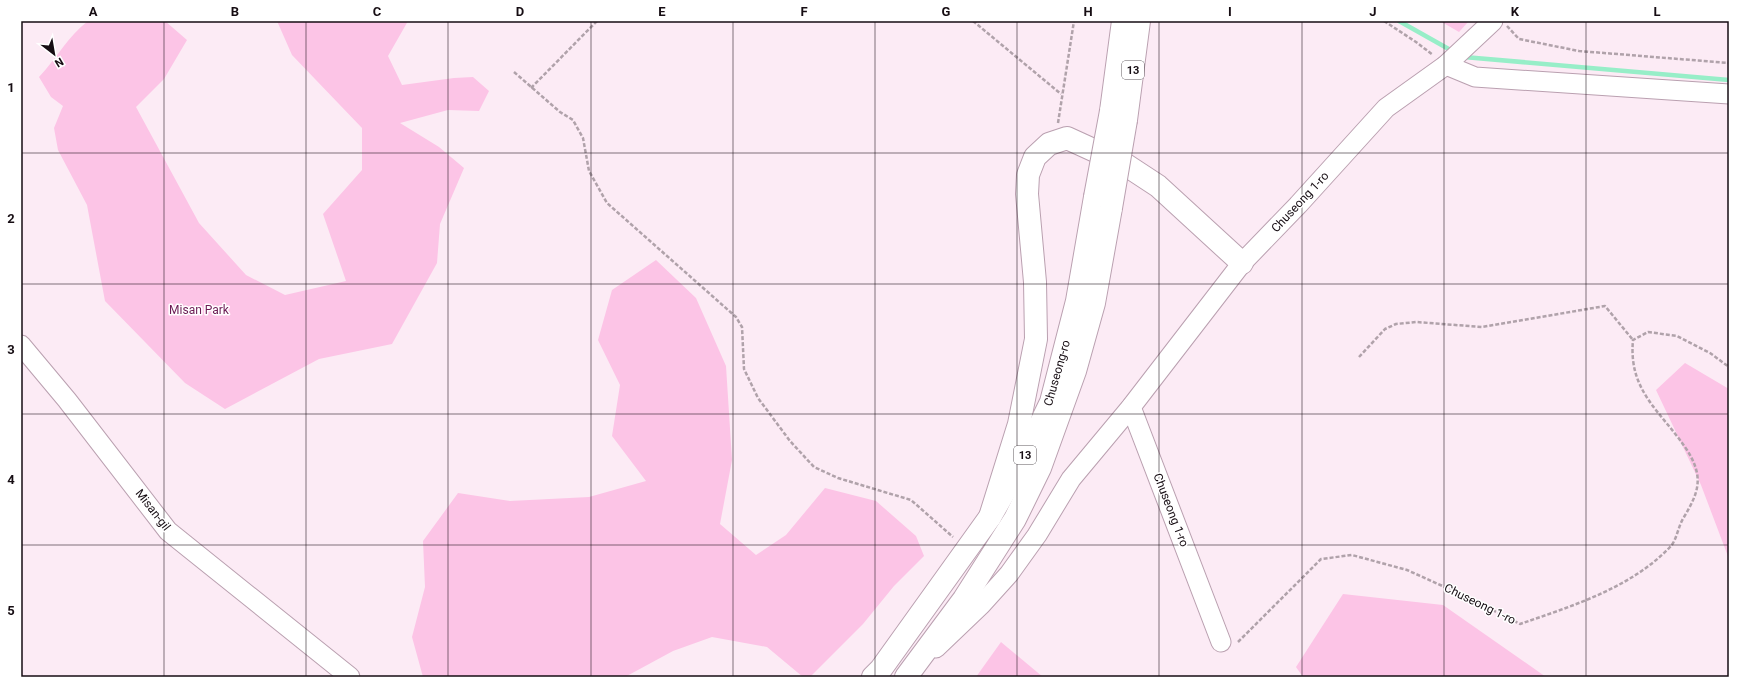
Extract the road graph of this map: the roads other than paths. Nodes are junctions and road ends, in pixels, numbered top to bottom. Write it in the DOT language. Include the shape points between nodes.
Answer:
graph roads {
  1 [pos="1123,21"];
  2 [pos="1139,21"];
  3 [pos="1493,21"];
  4 [pos="1450,61"];
  5 [pos="1729,94"];
  6 [pos="1119,116"];
  7 [pos="1103,202"];
  8 [pos="1242,262"];
  9 [pos="21,345"];
  10 [pos="1131,407"];
  11 [pos="990,517"];
  12 [pos="1221,642"];
  13 [pos="350,677"];
  14 [pos="873,677"];
  15 [pos="906,677"];
  1 -- 6 [label="main road, Chuseong-ro / 13"];
  2 -- 6 [label="main road, Chuseong-ro / 13"];
  3 -- 4 [label="street, Chuseong 1-ro"];
  4 -- 5 [label="street" via="1475,77"];
  4 -- 8 [label="street, Chuseong 1-ro" via="1386,108"];
  6 -- 7 [label="main road, Chuseong-ro / 13, bridge"];
  7 -- 11 [label="main road, Chuseong-ro / 13" via="1051,402 1024,458"];
  7 -- 15 [label="main road, Chuseong-ro / 13" via="1094,303 1075,371 1040,468 1015,519 964,600"];
  8 -- 10 [label="street, Chuseong 1-ro"];
  8 -- 11 [label="main road" via="1158,186 1126,165 1067,138 1049,144 1035,157 1028,175 1027,194 1035,282 1036,339 1019,424"];
  9 -- 13 [label="street, Misan-gil" via="168,531"];
  10 -- 12 [label="street, Chuseong 1-ro"];
  10 -- 15 [label="street, Chuseong 1-ro" via="1071,479 1037,535 1009,574 981,605"];
  11 -- 14 [label="main road, Chuseong-ro / 13"];
}
